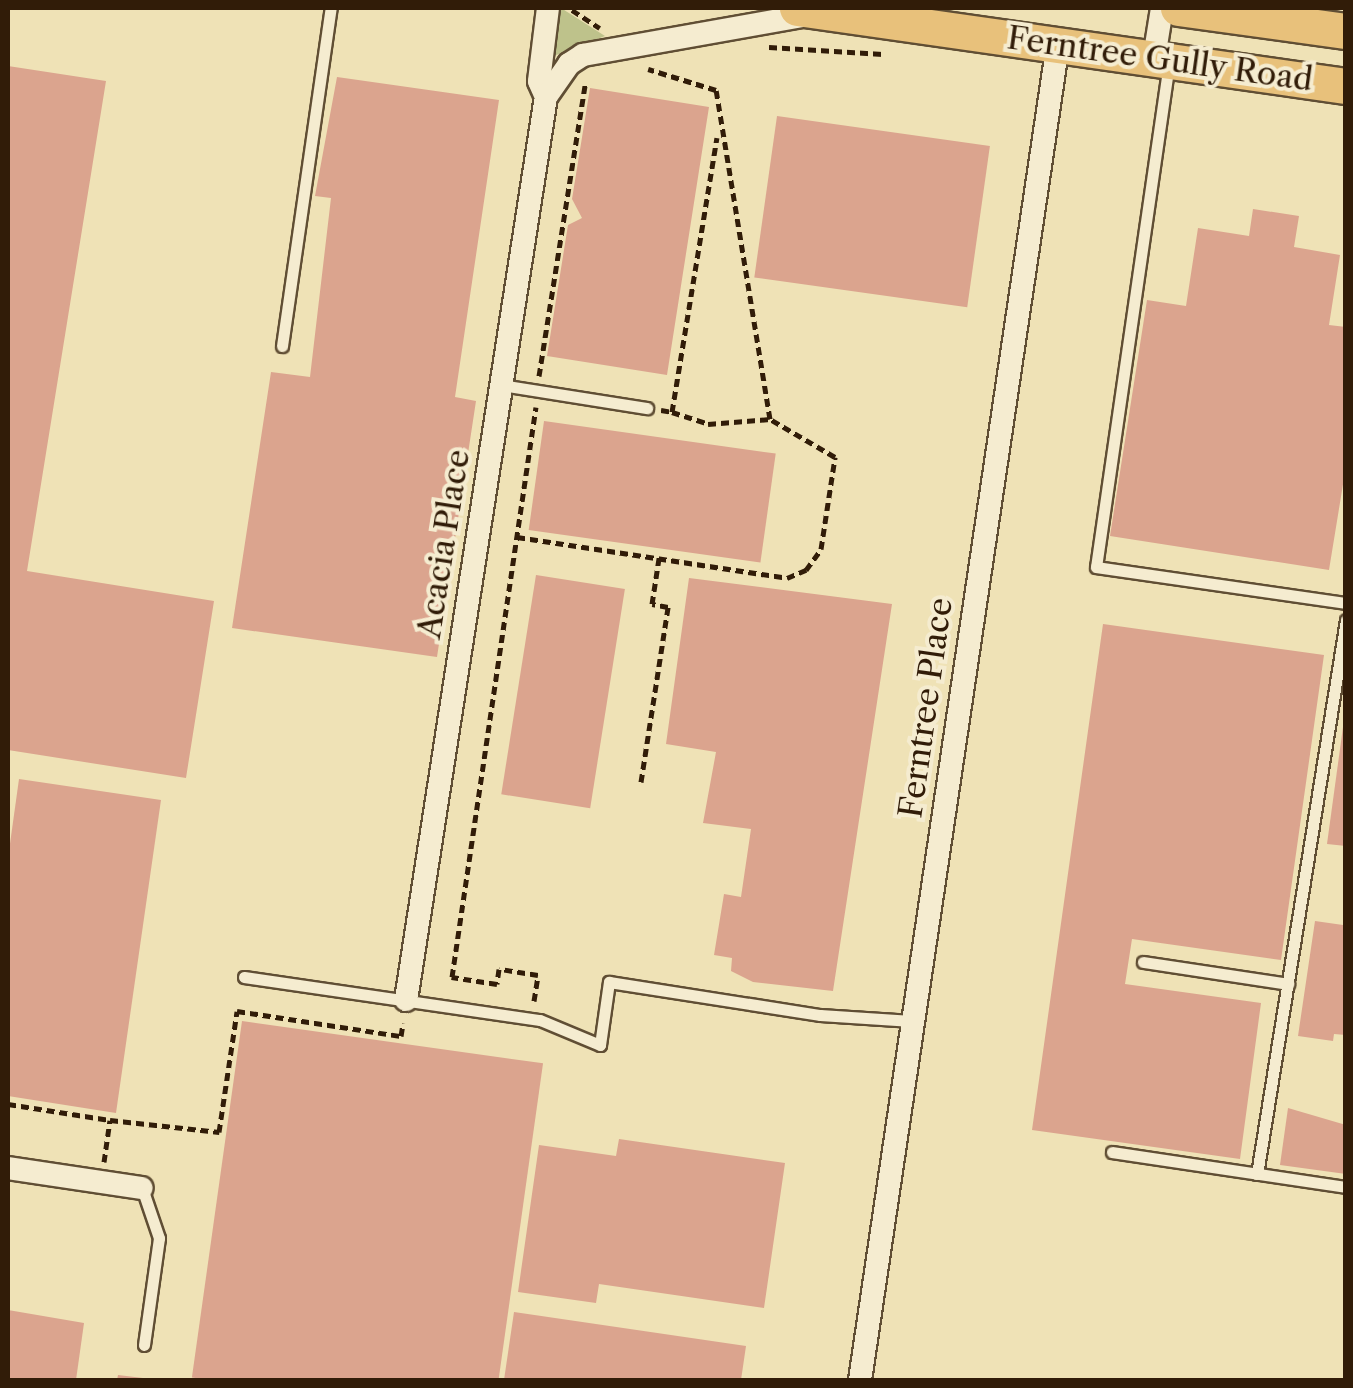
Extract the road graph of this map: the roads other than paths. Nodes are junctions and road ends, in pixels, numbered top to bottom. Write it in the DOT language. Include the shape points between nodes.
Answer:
graph roads {
  1 [pos="331,8"];
  2 [pos="548,8"];
  3 [pos="1162,8"];
  4 [pos="1178,8"];
  5 [pos="813,10"];
  6 [pos="1346,31"];
  7 [pos="1058,44"];
  8 [pos="1161,59"];
  9 [pos="1346,86"];
  10 [pos="546,97"];
  11 [pos="282,346"];
  12 [pos="501,385"];
  13 [pos="648,408"];
  14 [pos="1346,603"];
  15 [pos="1346,620"];
  16 [pos="1142,962"];
  17 [pos="244,977"];
  18 [pos="1288,984"];
  19 [pos="406,1000"];
  20 [pos="912,1021"];
  21 [pos="1112,1152"];
  22 [pos="8,1168"];
  23 [pos="1257,1174"];
  24 [pos="1346,1187"];
  25 [pos="142,1188"];
  26 [pos="144,1346"];
  27 [pos="860,1380"];
  1 -- 11 [label="lane"];
  2 -- 10 [label="street, Acacia Place" via="539,82"];
  3 -- 8 [label="street"];
  4 -- 6 [label="main road, Ferntree Gully Road"];
  5 -- 7 [label="main road, Ferntree Gully Road"];
  5 -- 10 [label="street, Acacia Place" via="583,55 568,64"];
  7 -- 8 [label="main road, Ferntree Gully Road"];
  7 -- 20 [label="street, Ferntree Place"];
  8 -- 9 [label="main road, Ferntree Gully Road"];
  8 -- 14 [label="lane" via="1096,567"];
  10 -- 12 [label="street, Acacia Place"];
  12 -- 13 [label="lane"];
  12 -- 19 [label="street, Acacia Place"];
  15 -- 18 [label="lane"];
  16 -- 18 [label="lane"];
  17 -- 19 [label="lane"];
  18 -- 23 [label="lane"];
  19 -- 20 [label="lane" via="532,1018 600,1046 609,982"];
  20 -- 27 [label="street, Ferntree Place"];
  21 -- 23 [label="lane"];
  22 -- 25 [label="street"];
  23 -- 24 [label="lane"];
  25 -- 26 [label="lane" via="160,1238"];
}
